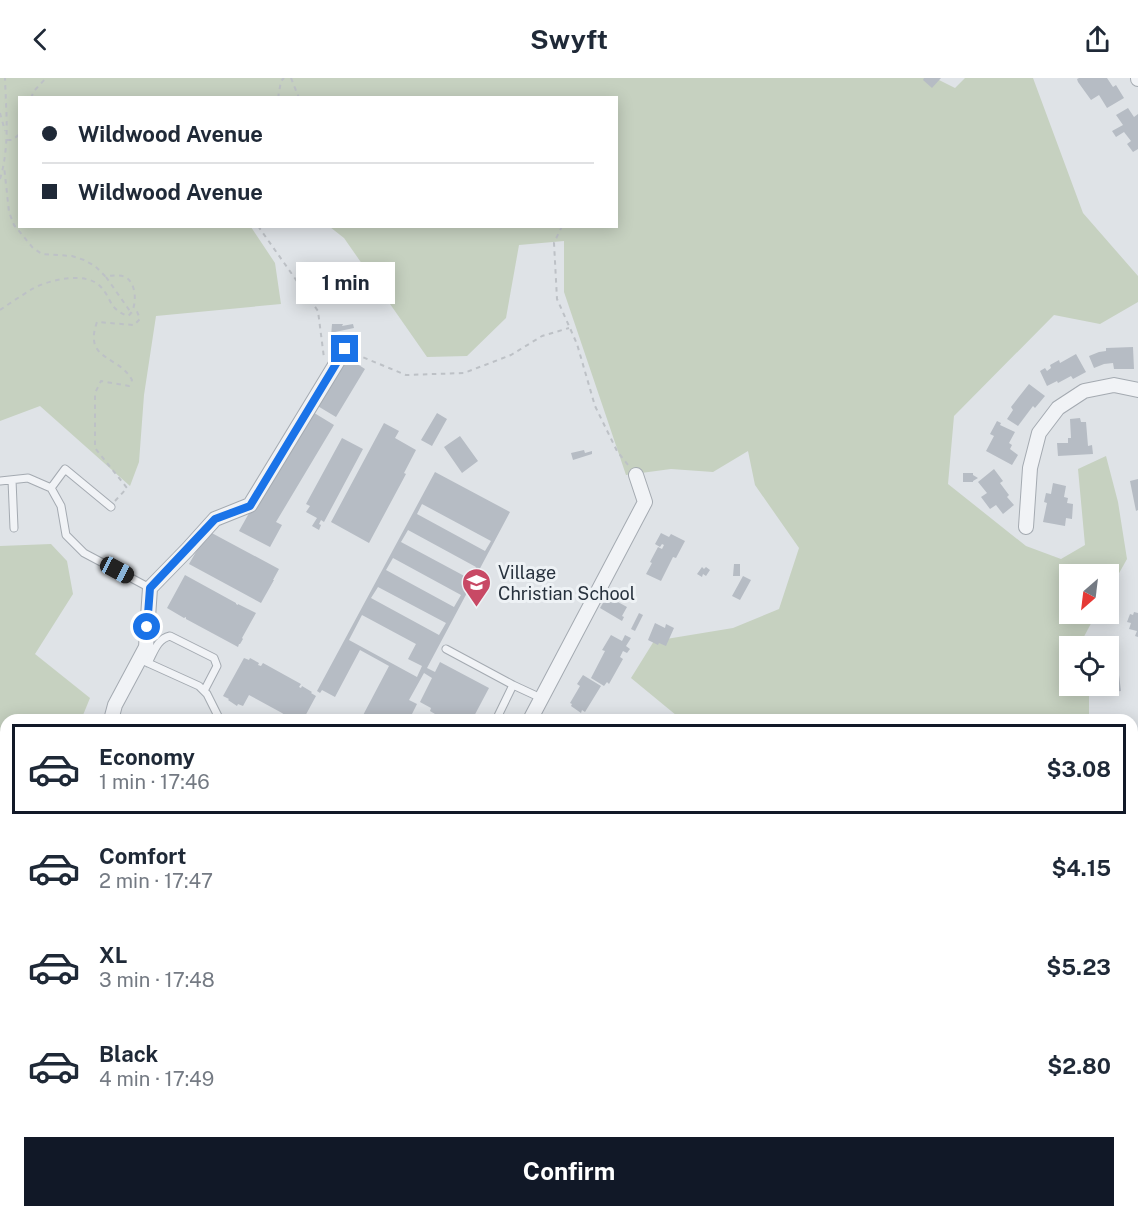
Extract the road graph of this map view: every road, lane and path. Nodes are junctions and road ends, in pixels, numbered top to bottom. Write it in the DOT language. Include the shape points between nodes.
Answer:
graph roads {
  1 [pos="4,78"];
  2 [pos="46,78"];
  3 [pos="284,78"];
  4 [pos="291,78"];
  5 [pos="32,96"];
  6 [pos="278,96"];
  7 [pos="298,96"];
  8 [pos="0,112"];
  9 [pos="18,136"];
  10 [pos="7,140"];
  11 [pos="4,166"];
  12 [pos="0,179"];
  13 [pos="259,228"];
  14 [pos="561,228"];
  15 [pos="105,276"];
  16 [pos="135,306"];
  17 [pos="0,310"];
  18 [pos="132,314"];
  19 [pos="569,328"];
  20 [pos="345,349"];
  21 [pos="327,379"];
  22 [pos="1138,390"];
  23 [pos="636,475"];
  24 [pos="12,480"];
  25 [pos="0,481"];
  26 [pos="51,488"];
  27 [pos="111,507"];
  28 [pos="1026,527"];
  29 [pos="14,528"];
  30 [pos="150,588"];
  31 [pos="446,649"];
  32 [pos="144,661"];
  33 [pos="513,685"];
  34 [pos="204,691"];
  35 [pos="541,698"];
  36 [pos="113,714"];
  37 [pos="217,714"];
  38 [pos="499,714"];
  39 [pos="533,714"];
  1 -- 10 [label="path"];
  2 -- 5 [label="path"];
  3 -- 6 [label="path"];
  4 -- 7 [label="path"];
  8 -- 10 [label="path"];
  9 -- 10 [label="path"];
  10 -- 11 [label="path"];
  11 -- 12 [label="path"];
  11 -- 15 [label="path" via="9,212 14,225 33,248 42,254 84,260"];
  13 -- 21 [label="path" via="318,311"];
  14 -- 19 [label="path" via="554,243 557,299"];
  15 -- 16 [label="path" via="121,276 132,283"];
  15 -- 18 [label="path"];
  16 -- 18 [label="path"];
  16 -- 27 [label="path" via="140,319 134,325 97,322 93,334 95,349 128,372 132,380 129,386 101,381 95,393 95,448 127,488"];
  17 -- 18 [label="path" via="34,288 76,277 100,286 114,309"];
  19 -- 20 [label="path" via="542,336 511,355 464,374 406,375"];
  19 -- 23 [label="path" via="578,344 595,406 617,452"];
  20 -- 21 [label="street"];
  21 -- 30 [label="street" via="250,506 215,519"];
  22 -- 28 [label="street" via="1114,385 1084,391 1058,408 1036,442"];
  23 -- 35 [label="street" via="645,502"];
  24 -- 25 [label="lane"];
  24 -- 26 [label="lane" via="28,478"];
  24 -- 29 [label="lane"];
  26 -- 27 [label="lane" via="65,469"];
  26 -- 30 [label="lane" via="61,506 66,535 84,553"];
  30 -- 32 [label="street"];
  31 -- 33 [label="lane"];
  32 -- 34 [label="lane"];
  32 -- 34 [label="lane" via="163,638 170,636 214,658 217,666"];
  32 -- 36 [label="street"];
  33 -- 35 [label="lane"];
  33 -- 38 [label="lane"];
  34 -- 37 [label="lane"];
  35 -- 39 [label="street"];
}
